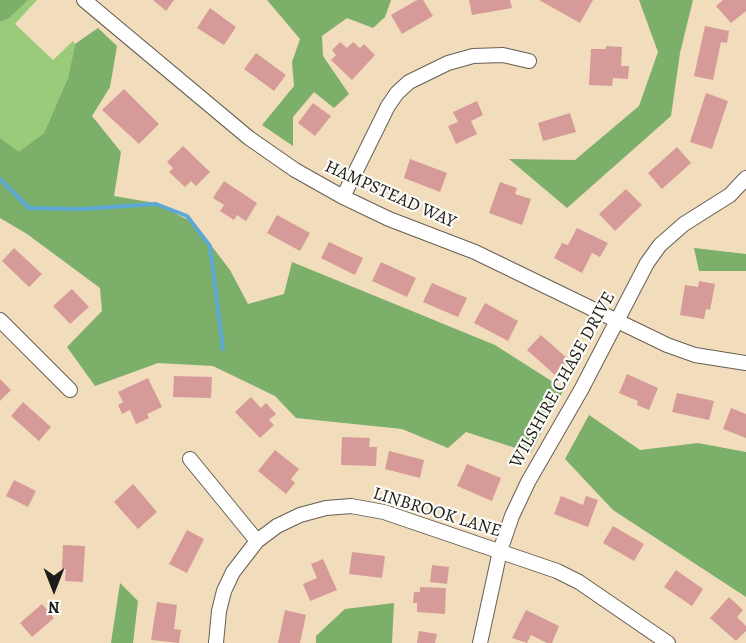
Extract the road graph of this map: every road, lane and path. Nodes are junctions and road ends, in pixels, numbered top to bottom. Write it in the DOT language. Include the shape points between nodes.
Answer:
graph roads {
  1 [pos="84,0"];
  2 [pos="529,61"];
  3 [pos="746,178"];
  4 [pos="343,197"];
  5 [pos="0,320"];
  6 [pos="618,321"];
  7 [pos="746,363"];
  8 [pos="70,390"];
  9 [pos="190,459"];
  10 [pos="257,541"];
  11 [pos="500,551"];
  12 [pos="216,643"];
  13 [pos="480,643"];
  14 [pos="668,643"];
  1 -- 4 [label="street, HAMPSTEAD WAY" via="249,138"];
  2 -- 4 [label="street" via="503,55 473,56 409,82 388,106"];
  3 -- 6 [label="street, WILSHIRE CHASE DRIVE" via="730,195 684,224 660,246 647,263"];
  4 -- 6 [label="street, HAMPSTEAD WAY" via="475,252"];
  5 -- 8 [label="street"];
  6 -- 7 [label="street, HAMPSTEAD WAY" via="695,355"];
  6 -- 11 [label="street, WILSHIRE CHASE DRIVE" via="528,482"];
  9 -- 10 [label="street"];
  10 -- 11 [label="street, LINBROOK LANE" via="300,514 351,506 384,512"];
  10 -- 12 [label="street, LINBROOK LANE" via="224,591"];
  11 -- 13 [label="street, WILSHIRE CHASE DRIVE"];
  11 -- 14 [label="street, LINBROOK LANE" via="579,582"];
}
